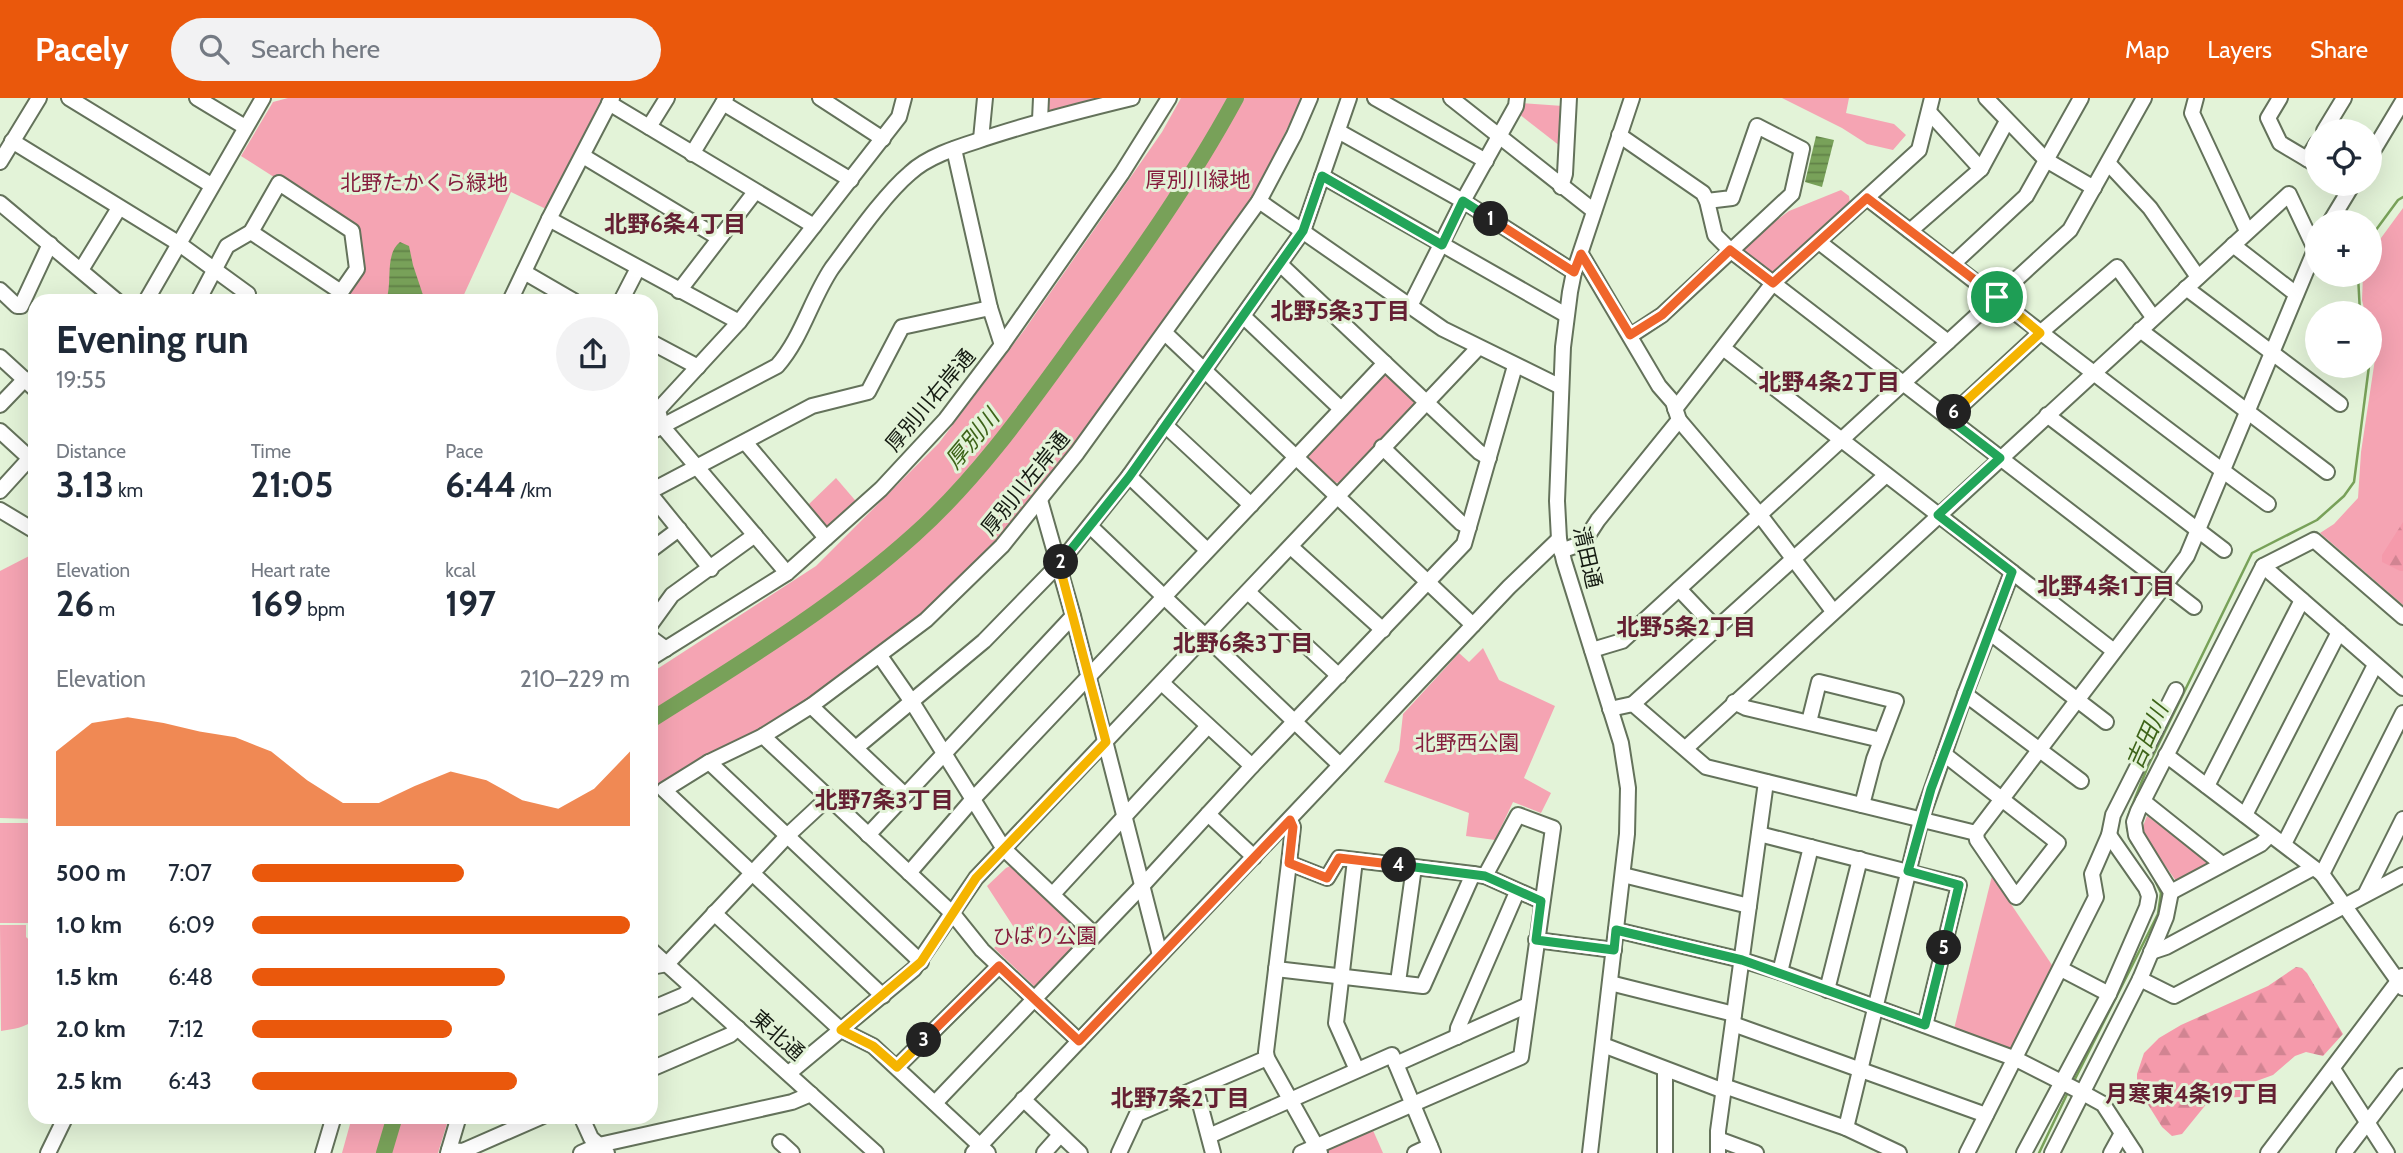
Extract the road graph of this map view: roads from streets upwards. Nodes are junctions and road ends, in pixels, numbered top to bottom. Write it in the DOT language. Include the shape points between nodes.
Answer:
graph roads {
  1 [pos="39,98"];
  2 [pos="69,98"];
  3 [pos="197,98"];
  4 [pos="263,98"];
  5 [pos="667,98"];
  6 [pos="820,98"];
  7 [pos="904,98"];
  8 [pos="985,98"];
  9 [pos="1041,98"];
  10 [pos="1132,98"];
  11 [pos="1310,98"];
  12 [pos="1349,98"];
  13 [pos="1375,98"];
  14 [pos="1451,98"];
  15 [pos="1517,98"];
  16 [pos="1569,98"];
  17 [pos="1632,98"];
  18 [pos="1986,98"];
  19 [pos="2081,98"];
  20 [pos="2144,98"];
  21 [pos="2196,98"];
  22 [pos="2280,98"];
  23 [pos="2344,98"];
  24 [pos="724,100"];
  25 [pos="1168,100"];
  26 [pos="611,101"];
  27 [pos="2400,101"];
  28 [pos="1930,105"];
  29 [pos="2331,119"];
  30 [pos="1040,120"];
  31 [pos="2007,121"];
  32 [pos="246,127"];
  33 [pos="649,127"];
  34 [pos="1338,131"];
  35 [pos="2382,134"];
  36 [pos="1619,135"];
  37 [pos="1499,137"];
  38 [pos="883,139"];
  39 [pos="981,139"];
  40 [pos="12,141"];
  41 [pos="954,149"];
  42 [pos="692,154"];
  43 [pos="583,156"];
  44 [pos="2305,158"];
  45 [pos="1486,160"];
  46 [pos="2046,160"];
  47 [pos="0,162"];
  48 [pos="2108,163"];
  49 [pos="1981,169"];
  50 [pos="1322,176"];
  51 [pos="850,180"];
  52 [pos="211,185"];
  53 [pos="1560,187"];
  54 [pos="2094,188"];
  55 [pos="755,192"];
  56 [pos="1867,198"];
  57 [pos="1259,201"];
  58 [pos="1463,201"];
  59 [pos="1707,201"];
  60 [pos="0,203"];
  61 [pos="119,208"];
  62 [pos="1594,211"];
  63 [pos="549,219"];
  64 [pos="2305,225"];
  65 [pos="814,226"];
  66 [pos="1303,231"];
  67 [pos="1910,231"];
  68 [pos="2247,231"];
  69 [pos="250,232"];
  70 [pos="719,238"];
  71 [pos="1819,242"];
  72 [pos="178,243"];
  73 [pos="50,244"];
  74 [pos="1442,245"];
  75 [pos="2233,246"];
  76 [pos="1730,250"];
  77 [pos="1581,254"];
  78 [pos="1280,264"];
  79 [pos="1953,264"];
  80 [pos="638,268"];
  81 [pos="81,270"];
  82 [pos="214,270"];
  83 [pos="524,272"];
  84 [pos="1574,272"];
  85 [pos="2305,274"];
  86 [pos="2198,276"];
  87 [pos="1773,283"];
  88 [pos="2186,288"];
  89 [pos="0,290"];
  90 [pos="678,290"];
  91 [pos="109,294"];
  92 [pos="150,294"];
  93 [pos="202,294"];
  94 [pos="248,294"];
  95 [pos="339,294"];
  96 [pos="343,294"];
  97 [pos="513,294"];
  98 [pos="563,294"];
  99 [pos="625,294"];
  100 [pos="2297,294"];
  101 [pos="1997,297"];
  102 [pos="1410,306"];
  103 [pos="990,308"];
  104 [pos="1566,315"];
  105 [pos="1242,316"];
  106 [pos="2153,317"];
  107 [pos="739,322"];
  108 [pos="2140,330"];
  109 [pos="1165,333"];
  110 [pos="2040,333"];
  111 [pos="1630,335"];
  112 [pos="1948,342"];
  113 [pos="1002,345"];
  114 [pos="658,346"];
  115 [pos="1478,348"];
  116 [pos="1723,348"];
  117 [pos="2272,352"];
  118 [pos="0,357"];
  119 [pos="1385,363"];
  120 [pos="1515,366"];
  121 [pos="698,367"];
  122 [pos="1204,371"];
  123 [pos="2093,373"];
  124 [pos="28,382"];
  125 [pos="1903,384"];
  126 [pos="28,385"];
  127 [pos="1561,387"];
  128 [pos="1426,401"];
  129 [pos="2340,404"];
  130 [pos="0,405"];
  131 [pos="658,406"];
  132 [pos="1341,409"];
  133 [pos="2247,413"];
  134 [pos="1677,415"];
  135 [pos="2047,415"];
  136 [pos="1948,418"];
  137 [pos="1165,425"];
  138 [pos="658,428"];
  139 [pos="0,431"];
  140 [pos="658,431"];
  141 [pos="1842,440"];
  142 [pos="745,442"];
  143 [pos="1382,447"];
  144 [pos="28,456"];
  145 [pos="1296,458"];
  146 [pos="1489,458"];
  147 [pos="2000,458"];
  148 [pos="28,465"];
  149 [pos="696,468"];
  150 [pos="2222,471"];
  151 [pos="2327,471"];
  152 [pos="1886,475"];
  153 [pos="1129,477"];
  154 [pos="658,489"];
  155 [pos="0,491"];
  156 [pos="1338,497"];
  157 [pos="1040,500"];
  158 [pos="658,502"];
  159 [pos="1251,505"];
  160 [pos="2268,505"];
  161 [pos="0,510"];
  162 [pos="1760,515"];
  163 [pos="1938,515"];
  164 [pos="1090,526"];
  165 [pos="28,527"];
  166 [pos="1469,527"];
  167 [pos="679,530"];
  168 [pos="2197,531"];
  169 [pos="755,535"];
  170 [pos="826,538"];
  171 [pos="658,545"];
  172 [pos="1560,545"];
  173 [pos="1292,547"];
  174 [pos="1207,550"];
  175 [pos="2224,550"];
  176 [pos="1794,558"];
  177 [pos="1059,564"];
  178 [pos="2263,566"];
  179 [pos="711,569"];
  180 [pos="2012,572"];
  181 [pos="787,573"];
  182 [pos="1427,582"];
  183 [pos="2165,585"];
  184 [pos="1679,589"];
  185 [pos="1248,592"];
  186 [pos="1163,597"];
  187 [pos="2302,600"];
  188 [pos="2194,607"];
  189 [pos="1833,611"];
  190 [pos="658,615"];
  191 [pos="1073,616"];
  192 [pos="2403,617"];
  193 [pos="1473,625"];
  194 [pos="1382,629"];
  195 [pos="1717,629"];
  196 [pos="1989,632"];
  197 [pos="2339,632"];
  198 [pos="1204,635"];
  199 [pos="658,643"];
  200 [pos="666,649"];
  201 [pos="1592,650"];
  202 [pos="2114,652"];
  203 [pos="658,654"];
  204 [pos="880,656"];
  205 [pos="2375,665"];
  206 [pos="1089,676"];
  207 [pos="1339,676"];
  208 [pos="1162,683"];
  209 [pos="2403,688"];
  210 [pos="2176,690"];
  211 [pos="1965,694"];
  212 [pos="2077,700"];
  213 [pos="912,702"];
  214 [pos="1734,702"];
  215 [pos="1633,704"];
  216 [pos="811,706"];
  217 [pos="1610,709"];
  218 [pos="2403,713"];
  219 [pos="1295,722"];
  220 [pos="1809,722"];
  221 [pos="2106,722"];
  222 [pos="1208,726"];
  223 [pos="763,736"];
  224 [pos="1881,740"];
  225 [pos="1106,742"];
  226 [pos="858,747"];
  227 [pos="1686,748"];
  228 [pos="2040,749"];
  229 [pos="944,754"];
  230 [pos="1944,754"];
  231 [pos="2166,755"];
  232 [pos="709,762"];
  233 [pos="1340,765"];
  234 [pos="1252,766"];
  235 [pos="2081,781"];
  236 [pos="1766,782"];
  237 [pos="2207,786"];
  238 [pos="905,794"];
  239 [pos="829,797"];
  240 [pos="973,799"];
  241 [pos="2001,799"];
  242 [pos="2143,801"];
  243 [pos="1863,805"];
  244 [pos="1208,814"];
  245 [pos="2245,815"];
  246 [pos="1125,816"];
  247 [pos="2403,818"];
  248 [pos="1290,820"];
  249 [pos="1921,820"];
  250 [pos="1976,833"];
  251 [pos="1759,834"];
  252 [pos="787,835"];
  253 [pos="867,835"];
  254 [pos="2109,835"];
  255 [pos="2270,835"];
  256 [pos="2284,844"];
  257 [pos="1811,847"];
  258 [pos="1004,849"];
  259 [pos="1254,857"];
  260 [pos="1860,859"];
  261 [pos="1355,860"];
  262 [pos="1289,863"];
  263 [pos="2222,864"];
  264 [pos="1414,867"];
  265 [pos="1908,871"];
  266 [pos="2317,871"];
  267 [pos="752,872"];
  268 [pos="909,873"];
  269 [pos="1479,875"];
  270 [pos="1623,875"];
  271 [pos="2403,875"];
  272 [pos="1143,885"];
  273 [pos="1517,892"];
  274 [pos="2171,892"];
  275 [pos="2366,893"];
  276 [pos="1053,894"];
  277 [pos="1541,901"];
  278 [pos="1749,906"];
  279 [pos="2345,906"];
  280 [pos="714,913"];
  281 [pos="953,914"];
  282 [pos="1616,930"];
  283 [pos="1094,934"];
  284 [pos="1536,940"];
  285 [pos="1614,950"];
  286 [pos="2151,952"];
  287 [pos="1160,955"];
  288 [pos="658,956"];
  289 [pos="1742,960"];
  290 [pos="921,962"];
  291 [pos="667,964"];
  292 [pos="658,966"];
  293 [pos="999,966"];
  294 [pos="1276,969"];
  295 [pos="2061,969"];
  296 [pos="1780,972"];
  297 [pos="1342,975"];
  298 [pos="2140,979"];
  299 [pos="1398,982"];
  300 [pos="2401,982"];
  301 [pos="1610,983"];
  302 [pos="692,987"];
  303 [pos="1827,990"];
  304 [pos="2109,994"];
  305 [pos="883,996"];
  306 [pos="1033,999"];
  307 [pos="1528,1005"];
  308 [pos="658,1006"];
  309 [pos="1875,1007"];
  310 [pos="1733,1019"];
  311 [pos="1925,1025"];
  312 [pos="738,1028"];
  313 [pos="841,1030"];
  314 [pos="1457,1037"];
  315 [pos="1079,1041"];
  316 [pos="1603,1045"];
  317 [pos="1267,1058"];
  318 [pos="2016,1059"];
  319 [pos="1396,1063"];
  320 [pos="658,1066"];
  321 [pos="897,1067"];
  322 [pos="2333,1069"];
  323 [pos="1357,1070"];
  324 [pos="1665,1070"];
  325 [pos="1860,1071"];
  326 [pos="789,1073"];
  327 [pos="2402,1079"];
  328 [pos="2060,1082"];
  329 [pos="1196,1089"];
  330 [pos="1724,1089"];
  331 [pos="2083,1093"];
  332 [pos="811,1094"];
  333 [pos="1023,1099"];
  334 [pos="1291,1101"];
  335 [pos="935,1103"];
  336 [pos="1412,1104"];
  337 [pos="1986,1115"];
  338 [pos="62,1124"];
  339 [pos="332,1124"];
  340 [pos="457,1124"];
  341 [pos="525,1124"];
  342 [pos="585,1124"];
  343 [pos="2367,1124"];
  344 [pos="1846,1128"];
  345 [pos="2122,1133"];
  346 [pos="1060,1136"];
  347 [pos="1209,1136"];
  348 [pos="780,1142"];
  349 [pos="1718,1146"];
  350 [pos="603,1149"];
  351 [pos="1318,1150"];
  352 [pos="1432,1150"];
  353 [pos="980,1151"];
  354 [pos="1891,1151"];
  355 [pos="449,1152"];
  356 [pos="48,1153"];
  357 [pos="323,1153"];
  358 [pos="581,1153"];
  359 [pos="792,1153"];
  360 [pos="876,1153"];
  361 [pos="1044,1153"];
  362 [pos="1080,1153"];
  363 [pos="1119,1153"];
  364 [pos="1213,1153"];
  365 [pos="1301,1153"];
  366 [pos="1415,1153"];
  367 [pos="1590,1153"];
  368 [pos="1665,1153"];
  369 [pos="1756,1153"];
  370 [pos="1967,1153"];
  371 [pos="2024,1153"];
  372 [pos="2052,1153"];
  373 [pos="2111,1153"];
  374 [pos="2135,1153"];
  375 [pos="2268,1153"];
  376 [pos="2344,1153"];
  377 [pos="2387,1153"];
  1 -- 40 [label="street"];
  2 -- 52 [label="street"];
  3 -- 32 [label="street"];
  4 -- 32 [label="street"];
  5 -- 33 [label="street"];
  6 -- 38 [label="street"];
  7 -- 38 [label="street" via="899,117"];
  8 -- 39 [label="street"];
  9 -- 30 [label="street"];
  10 -- 30 [label="street"];
  11 -- 57 [label="street, 厚別川左岸通"];
  12 -- 34 [label="street"];
  13 -- 45 [label="street"];
  14 -- 37 [label="street"];
  15 -- 37 [label="street"];
  16 -- 53 [label="street" via="1565,174"];
  17 -- 36 [label="street, 清田通"];
  18 -- 31 [label="street"];
  19 -- 46 [label="street"];
  20 -- 48 [label="street"];
  21 -- 68 [label="street" via="2192,113"];
  22 -- 44 [label="street" via="2268,118 2280,143"];
  23 -- 29 [label="street"];
  24 -- 42 [label="street"];
  24 -- 51 [label="street"];
  25 -- 113 [label="street, 厚別川右岸通"];
  26 -- 33 [label="street"];
  26 -- 43 [label="street"];
  27 -- 35 [label="street"];
  28 -- 49 [label="street"];
  28 -- 56 [label="street" via="1919,150"];
  30 -- 39 [label="street"];
  31 -- 46 [label="street"];
  31 -- 49 [label="street"];
  32 -- 52 [label="street"];
  33 -- 42 [label="street"];
  34 -- 50 [label="street"];
  34 -- 58 [label="street"];
  36 -- 59 [label="street" via="1703,193"];
  36 -- 62 [label="street, 清田通"];
  37 -- 45 [label="street"];
  37 -- 53 [label="street"];
  38 -- 51 [label="street"];
  39 -- 41 [label="street"];
  40 -- 47 [label="street"];
  40 -- 61 [label="street"];
  41 -- 103 [label="street"];
  41 -- 138 [label="street" via="912,170 895,187 832,269 787,354 776,366"];
  42 -- 55 [label="street"];
  43 -- 63 [label="street"];
  43 -- 70 [label="street"];
  45 -- 58 [label="street"];
  46 -- 54 [label="street"];
  46 -- 79 [label="street" via="2026,195"];
  48 -- 54 [label="street"];
  48 -- 86 [label="street" via="2150,208"];
  49 -- 67 [label="street"];
  50 -- 66 [label="street"];
  50 -- 74 [label="street"];
  51 -- 65 [label="street"];
  52 -- 72 [label="street"];
  53 -- 62 [label="street"];
  54 -- 101 [label="street" via="2070,230"];
  55 -- 65 [label="street"];
  55 -- 70 [label="street"];
  56 -- 67 [label="street"];
  56 -- 71 [label="street"];
  57 -- 66 [label="street"];
  57 -- 109 [label="street, 厚別川左岸通"];
  58 -- 74 [label="street"];
  58 -- 84 [label="street"];
  59 -- 76 [label="street" via="1715,235"];
  59 -- 76 [label="street" via="1732,198 1756,126 1802,149 1792,194"];
  60 -- 73 [label="street"];
  61 -- 72 [label="street"];
  61 -- 81 [label="street"];
  62 -- 77 [label="street, 清田通"];
  63 -- 80 [label="street"];
  63 -- 83 [label="street"];
  64 -- 68 [label="street" via="2289,194"];
  65 -- 107 [label="street"];
  66 -- 78 [label="street"];
  66 -- 102 [label="street"];
  67 -- 79 [label="street"];
  68 -- 75 [label="street"];
  69 -- 82 [label="street" via="227,246"];
  69 -- 95 [label="street"];
  69 -- 96 [label="street" via="279,183 352,232 357,269"];
  70 -- 90 [label="street"];
  71 -- 87 [label="street"];
  71 -- 112 [label="street"];
  72 -- 82 [label="street"];
  72 -- 92 [label="street"];
  73 -- 81 [label="street"];
  73 -- 89 [label="street" via="21,306"];
  74 -- 102 [label="street"];
  74 -- 104 [label="street"];
  75 -- 86 [label="street"];
  75 -- 100 [label="street"];
  76 -- 87 [label="street"];
  76 -- 111 [label="street" via="1662,315"];
  77 -- 84 [label="street, 清田通"];
  77 -- 111 [label="street"];
  78 -- 105 [label="street"];
  78 -- 119 [label="street"];
  79 -- 101 [label="street"];
  80 -- 90 [label="street"];
  80 -- 99 [label="street"];
  81 -- 91 [label="street"];
  82 -- 93 [label="street"];
  82 -- 94 [label="street"];
  83 -- 97 [label="street"];
  83 -- 98 [label="street"];
  84 -- 104 [label="street, 清田通"];
  85 -- 100 [label="street"];
  86 -- 88 [label="street"];
  87 -- 116 [label="street"];
  87 -- 125 [label="street"];
  88 -- 106 [label="street"];
  88 -- 117 [label="street"];
  90 -- 107 [label="street"];
  100 -- 117 [label="street"];
  101 -- 110 [label="street"];
  101 -- 112 [label="street"];
  102 -- 115 [label="street"];
  103 -- 113 [label="street"];
  103 -- 142 [label="street" via="902,327 868,393 812,406"];
  104 -- 127 [label="street, 清田通"];
  105 -- 122 [label="street"];
  105 -- 132 [label="street"];
  106 -- 108 [label="street"];
  106 -- 110 [label="street" via="2118,267"];
  107 -- 121 [label="street"];
  108 -- 123 [label="street"];
  108 -- 133 [label="street"];
  109 -- 122 [label="street"];
  109 -- 157 [label="street, 厚別川左岸通"];
  110 -- 123 [label="street"];
  110 -- 136 [label="street"];
  111 -- 134 [label="street"];
  112 -- 125 [label="street"];
  113 -- 170 [label="street, 厚別川右岸通" via="946,419 881,489"];
  114 -- 121 [label="street"];
  115 -- 120 [label="street"];
  115 -- 128 [label="street"];
  116 -- 134 [label="street"];
  116 -- 141 [label="street"];
  117 -- 129 [label="street"];
  117 -- 133 [label="street"];
  118 -- 124 [label="street"];
  119 -- 128 [label="street"];
  119 -- 132 [label="street"];
  120 -- 127 [label="street"];
  120 -- 146 [label="street"];
  121 -- 131 [label="street"];
  122 -- 137 [label="street"];
  122 -- 145 [label="street"];
  123 -- 135 [label="street"];
  123 -- 150 [label="street"];
  125 -- 136 [label="street"];
  125 -- 141 [label="street"];
  126 -- 130 [label="street"];
  127 -- 172 [label="street, 清田通"];
  128 -- 143 [label="street"];
  128 -- 146 [label="street"];
  132 -- 145 [label="street"];
  133 -- 150 [label="street"];
  133 -- 151 [label="street"];
  134 -- 162 [label="street"];
  134 -- 172 [label="street" via="1583,543"];
  135 -- 147 [label="street"];
  135 -- 168 [label="street"];
  136 -- 147 [label="street"];
  137 -- 153 [label="street"];
  137 -- 159 [label="street"];
  139 -- 144 [label="street"];
  140 -- 149 [label="street"];
  141 -- 152 [label="street"];
  141 -- 162 [label="street"];
  142 -- 149 [label="street"];
  142 -- 170 [label="street"];
  143 -- 156 [label="street"];
  143 -- 166 [label="street"];
  145 -- 156 [label="street"];
  145 -- 159 [label="street"];
  146 -- 166 [label="street"];
  147 -- 163 [label="street"];
  147 -- 183 [label="street"];
  148 -- 155 [label="street"];
  149 -- 154 [label="street"];
  149 -- 169 [label="street"];
  150 -- 160 [label="street"];
  150 -- 168 [label="street"];
  152 -- 163 [label="street"];
  152 -- 176 [label="street"];
  153 -- 164 [label="street"];
  153 -- 174 [label="street"];
  156 -- 173 [label="street"];
  156 -- 182 [label="street"];
  157 -- 177 [label="street"];
  157 -- 204 [label="street, 厚別川左岸通" via="970,579"];
  158 -- 167 [label="street"];
  159 -- 174 [label="street"];
  161 -- 165 [label="street"];
  162 -- 176 [label="street"];
  162 -- 184 [label="street"];
  163 -- 180 [label="street"];
  163 -- 189 [label="street"];
  164 -- 177 [label="street"];
  164 -- 186 [label="street"];
  166 -- 182 [label="street" via="1464,544"];
  167 -- 171 [label="street"];
  167 -- 179 [label="street"];
  168 -- 175 [label="street"];
  168 -- 183 [label="street" via="2187,556"];
  169 -- 179 [label="street"];
  169 -- 181 [label="street"];
  170 -- 181 [label="street, 厚別川右岸通"];
  172 -- 193 [label="street"];
  172 -- 201 [label="street, 清田通"];
  173 -- 185 [label="street"];
  173 -- 194 [label="street"];
  174 -- 186 [label="street"];
  176 -- 189 [label="street"];
  176 -- 195 [label="street"];
  177 -- 191 [label="street"];
  177 -- 213 [label="street" via="984,641"];
  178 -- 187 [label="street"];
  178 -- 192 [label="street" via="2314,540"];
  178 -- 231 [label="street"];
  179 -- 190 [label="street" via="673,595"];
  180 -- 196 [label="street"];
  180 -- 202 [label="street"];
  181 -- 200 [label="street, 厚別川右岸通"];
  182 -- 193 [label="street"];
  182 -- 194 [label="street"];
  183 -- 188 [label="street"];
  183 -- 202 [label="street"];
  184 -- 195 [label="street"];
  184 -- 201 [label="street" via="1622,641"];
  185 -- 198 [label="street"];
  185 -- 207 [label="street"];
  186 -- 198 [label="street"];
  186 -- 206 [label="street"];
  187 -- 197 [label="street"];
  187 -- 237 [label="street"];
  189 -- 214 [label="street"];
  191 -- 206 [label="street"];
  191 -- 229 [label="street"];
  193 -- 233 [label="street"];
  194 -- 207 [label="street"];
  195 -- 215 [label="street"];
  196 -- 211 [label="street"];
  196 -- 212 [label="street"];
  197 -- 205 [label="street"];
  197 -- 245 [label="street"];
  198 -- 208 [label="street"];
  198 -- 219 [label="street"];
  199 -- 200 [label="street"];
  200 -- 203 [label="street, 厚別川右岸通"];
  201 -- 217 [label="street, 清田通"];
  202 -- 212 [label="street"];
  204 -- 213 [label="street"];
  204 -- 216 [label="street, 厚別川左岸通"];
  205 -- 209 [label="street"];
  205 -- 256 [label="street"];
  206 -- 225 [label="street"];
  206 -- 240 [label="street"];
  207 -- 219 [label="street"];
  208 -- 222 [label="street"];
  208 -- 225 [label="street"];
  210 -- 254 [label="street" via="2113,815"];
  211 -- 228 [label="street"];
  211 -- 230 [label="street"];
  212 -- 221 [label="street"];
  212 -- 228 [label="street"];
  213 -- 226 [label="street"];
  213 -- 229 [label="street"];
  214 -- 220 [label="street"];
  214 -- 227 [label="street"];
  215 -- 217 [label="street"];
  215 -- 227 [label="street"];
  216 -- 223 [label="street, 厚別川左岸通"];
  216 -- 226 [label="street"];
  217 -- 270 [label="street, 清田通" via="1628,788"];
  218 -- 266 [label="street"];
  219 -- 233 [label="street"];
  219 -- 234 [label="street"];
  220 -- 224 [label="street"];
  220 -- 224 [label="street" via="1819,682 1896,701"];
  222 -- 234 [label="street"];
  222 -- 246 [label="street"];
  223 -- 232 [label="street, 厚別川左岸通"];
  223 -- 239 [label="street"];
  224 -- 243 [label="street"];
  225 -- 246 [label="street"];
  225 -- 258 [label="street"];
  226 -- 238 [label="street"];
  227 -- 236 [label="street" via="1706,767"];
  228 -- 235 [label="street"];
  228 -- 241 [label="street"];
  229 -- 238 [label="street"];
  229 -- 240 [label="street"];
  230 -- 241 [label="street"];
  230 -- 249 [label="street"];
  231 -- 237 [label="street"];
  231 -- 242 [label="street"];
  232 -- 252 [label="street"];
  232 -- 267 [label="street, 厚別川左岸通" via="664,790"];
  233 -- 248 [label="street"];
  234 -- 244 [label="street"];
  236 -- 243 [label="street"];
  236 -- 251 [label="street"];
  237 -- 245 [label="street"];
  238 -- 253 [label="street"];
  239 -- 252 [label="street"];
  239 -- 253 [label="street"];
  240 -- 258 [label="street"];
  240 -- 268 [label="street"];
  241 -- 250 [label="street"];
  241 -- 250 [label="street" via="2058,843 2016,897"];
  242 -- 263 [label="street"];
  242 -- 274 [label="street" via="2134,822 2136,835"];
  243 -- 249 [label="street"];
  244 -- 259 [label="street"];
  244 -- 272 [label="street"];
  245 -- 255 [label="street"];
  246 -- 272 [label="street"];
  246 -- 276 [label="street"];
  247 -- 275 [label="street"];
  248 -- 259 [label="street"];
  248 -- 262 [label="street"];
  249 -- 250 [label="street"];
  249 -- 265 [label="street"];
  251 -- 257 [label="street"];
  251 -- 278 [label="street"];
  252 -- 267 [label="street"];
  252 -- 290 [label="street"];
  253 -- 268 [label="street"];
  254 -- 295 [label="street" via="2092,874 2096,897"];
  254 -- 304 [label="street" via="2150,896"];
  255 -- 256 [label="street"];
  255 -- 263 [label="street"];
  256 -- 266 [label="street"];
  257 -- 260 [label="street"];
  257 -- 296 [label="street"];
  258 -- 276 [label="street"];
  258 -- 281 [label="street" via="976,878"];
  259 -- 287 [label="street"];
  260 -- 265 [label="street"];
  260 -- 303 [label="street"];
  261 -- 262 [label="street" via="1339,858 1327,878"];
  261 -- 264 [label="street"];
  261 -- 297 [label="street"];
  262 -- 294 [label="street"];
  263 -- 274 [label="street"];
  264 -- 269 [label="street"];
  264 -- 299 [label="street"];
  265 -- 309 [label="street"];
  265 -- 311 [label="street" via="1959,885"];
  266 -- 279 [label="street"];
  266 -- 286 [label="street"];
  267 -- 280 [label="street"];
  267 -- 305 [label="street"];
  268 -- 281 [label="street"];
  269 -- 273 [label="street"];
  269 -- 277 [label="street" via="1518,815 1553,828"];
  269 -- 299 [label="street" via="1423,986"];
  270 -- 278 [label="street"];
  270 -- 282 [label="street, 清田通"];
  271 -- 275 [label="street"];
  272 -- 283 [label="street"];
  272 -- 287 [label="street"];
  273 -- 277 [label="street"];
  273 -- 314 [label="street"];
  274 -- 286 [label="street"];
  275 -- 279 [label="street"];
  276 -- 283 [label="street"];
  277 -- 284 [label="street"];
  278 -- 289 [label="street"];
  279 -- 298 [label="street" via="2174,996"];
  279 -- 300 [label="street"];
  280 -- 291 [label="street"];
  280 -- 313 [label="street"];
  281 -- 290 [label="street"];
  281 -- 293 [label="street"];
  282 -- 285 [label="street, 清田通"];
  282 -- 289 [label="street"];
  283 -- 306 [label="street"];
  284 -- 285 [label="street"];
  284 -- 307 [label="street"];
  285 -- 301 [label="street, 清田通"];
  286 -- 298 [label="street"];
  287 -- 315 [label="street"];
  288 -- 291 [label="street, 東北通"];
  289 -- 296 [label="street"];
  289 -- 310 [label="street"];
  290 -- 305 [label="street"];
  291 -- 292 [label="street"];
  291 -- 302 [label="street, 東北通"];
  293 -- 306 [label="street"];
  293 -- 321 [label="street"];
  294 -- 297 [label="street"];
  294 -- 317 [label="street"];
  295 -- 304 [label="street"];
  295 -- 318 [label="street"];
  296 -- 303 [label="street"];
  297 -- 299 [label="street"];
  297 -- 323 [label="street" via="1336,1023"];
  298 -- 331 [label="street"];
  300 -- 322 [label="street"];
  301 -- 310 [label="street"];
  301 -- 316 [label="street, 清田通"];
  302 -- 308 [label="street"];
  302 -- 312 [label="street, 東北通"];
  303 -- 309 [label="street"];
  304 -- 328 [label="street"];
  305 -- 313 [label="street"];
  306 -- 315 [label="street"];
  306 -- 335 [label="street"];
  307 -- 314 [label="street"];
  307 -- 336 [label="street" via="1521,1057"];
  309 -- 311 [label="street"];
  309 -- 325 [label="street"];
  310 -- 325 [label="street"];
  310 -- 330 [label="street"];
  311 -- 318 [label="street"];
  312 -- 320 [label="street"];
  312 -- 326 [label="street, 東北通"];
  313 -- 321 [label="street" via="873,1046"];
  313 -- 326 [label="street"];
  314 -- 319 [label="street"];
  315 -- 333 [label="street"];
  316 -- 324 [label="street"];
  316 -- 367 [label="street, 清田通"];
  317 -- 329 [label="street"];
  317 -- 334 [label="street"];
  318 -- 328 [label="street"];
  318 -- 337 [label="street"];
  319 -- 323 [label="street" via="1392,1055"];
  319 -- 336 [label="street"];
  321 -- 335 [label="street"];
  322 -- 343 [label="street"];
  322 -- 375 [label="street"];
  323 -- 334 [label="street"];
  324 -- 330 [label="street"];
  324 -- 368 [label="street"];
  325 -- 337 [label="street"];
  325 -- 344 [label="street"];
  326 -- 332 [label="street, 東北通"];
  327 -- 343 [label="street"];
  328 -- 331 [label="street"];
  328 -- 371 [label="street"];
  329 -- 347 [label="street"];
  329 -- 363 [label="street" via="1137,1114"];
  330 -- 344 [label="street"];
  330 -- 349 [label="street"];
  331 -- 345 [label="street" via="2103,1104"];
  331 -- 372 [label="street"];
  332 -- 350 [label="street"];
  332 -- 360 [label="street, 東北通"];
  333 -- 346 [label="street"];
  333 -- 353 [label="street"];
  334 -- 347 [label="street"];
  334 -- 351 [label="street"];
  335 -- 353 [label="street"];
  336 -- 351 [label="street"];
  336 -- 352 [label="street"];
  337 -- 370 [label="street"];
  338 -- 356 [label="street"];
  339 -- 357 [label="street"];
  340 -- 355 [label="street"];
  341 -- 355 [label="street" via="463,1152"];
  342 -- 350 [label="street"];
  343 -- 376 [label="street"];
  343 -- 377 [label="street"];
  344 -- 354 [label="street"];
  345 -- 373 [label="street"];
  345 -- 374 [label="street"];
  346 -- 361 [label="street"];
  346 -- 362 [label="street"];
  347 -- 364 [label="street"];
  348 -- 359 [label="street"];
  349 -- 369 [label="street"];
  350 -- 358 [label="street"];
  351 -- 365 [label="street"];
  352 -- 366 [label="street"];
}
